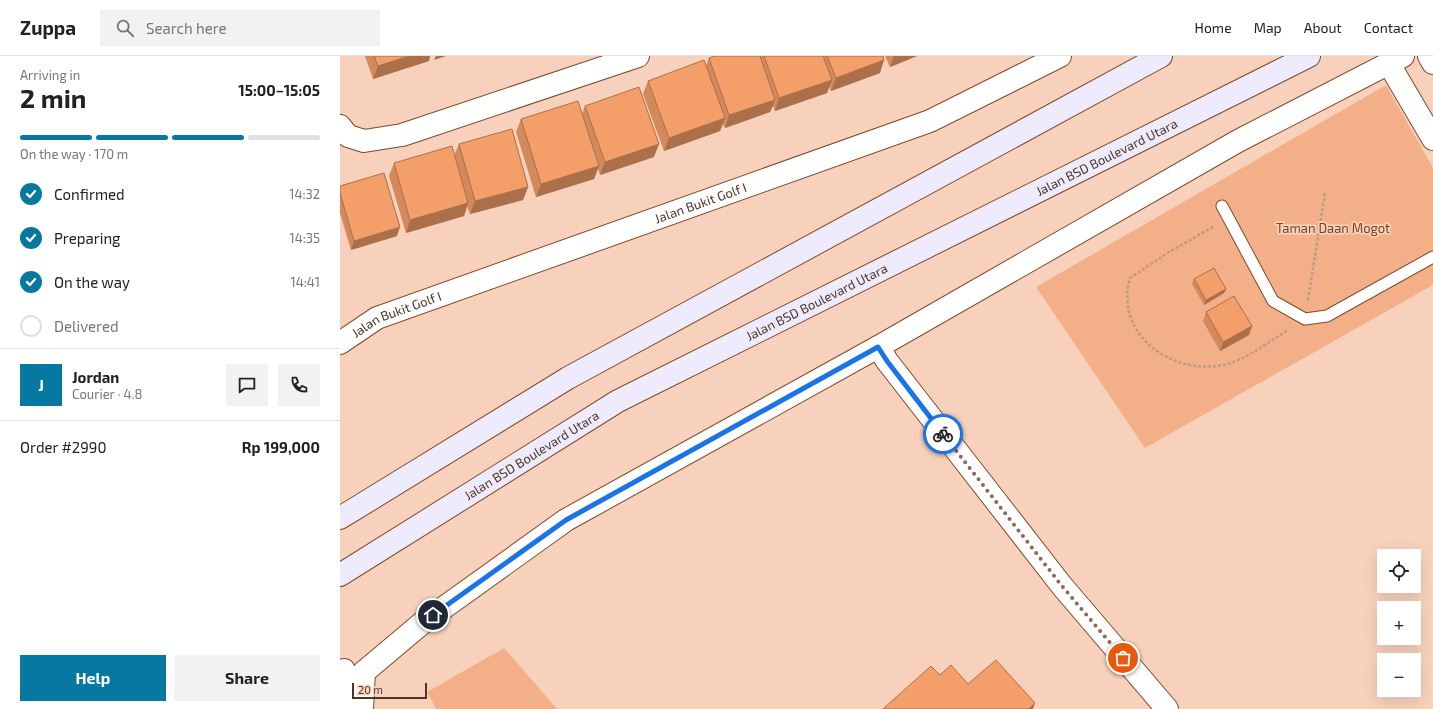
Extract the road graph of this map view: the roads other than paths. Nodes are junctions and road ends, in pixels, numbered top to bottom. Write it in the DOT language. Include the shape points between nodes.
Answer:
graph roads {
  1 [pos="638,56"];
  2 [pos="1060,56"];
  3 [pos="1161,56"];
  4 [pos="1309,56"];
  5 [pos="1429,56"];
  6 [pos="1396,60"];
  7 [pos="1433,63"];
  8 [pos="340,126"];
  9 [pos="1433,139"];
  10 [pos="1222,206"];
  11 [pos="1433,257"];
  12 [pos="340,343"];
  13 [pos="878,347"];
  14 [pos="340,518"];
  15 [pos="340,575"];
  16 [pos="349,670"];
  17 [pos="351,707"];
  18 [pos="1167,709"];
  1 -- 8 [label="street" via="402,135 364,141 348,136"];
  2 -- 12 [label="street, Jalan Bukit Golf I" via="930,121 377,318"];
  3 -- 14 [label="main road" via="568,378"];
  4 -- 15 [label="main road, Jalan BSD Boulevard Utara" via="618,401"];
  5 -- 7 [label="street"];
  6 -- 9 [label="street"];
  6 -- 13 [label="street" via="1238,141"];
  10 -- 11 [label="lane" via="1273,301 1305,319 1327,316"];
  13 -- 16 [label="street" via="566,520 421,624"];
  13 -- 18 [label="street" via="1062,586"];
  16 -- 17 [label="street"];
}
